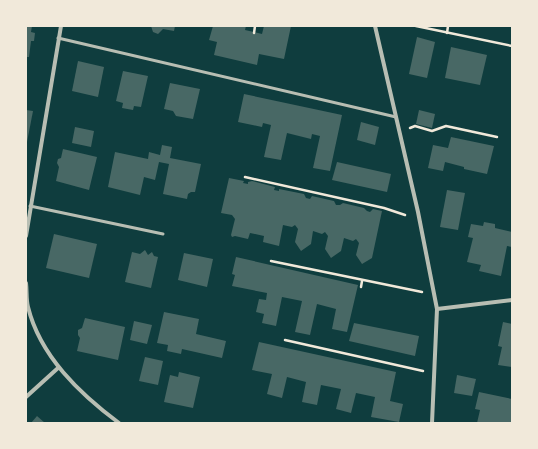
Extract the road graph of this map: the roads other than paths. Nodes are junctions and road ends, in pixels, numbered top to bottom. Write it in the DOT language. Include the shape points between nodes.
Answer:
graph roads {
  1 [pos="61,26"];
  2 [pos="375,26"];
  3 [pos="58,38"];
  4 [pos="396,117"];
  5 [pos="30,206"];
  6 [pos="163,234"];
  7 [pos="26,236"];
  8 [pos="26,283"];
  9 [pos="512,300"];
  10 [pos="437,309"];
  11 [pos="58,368"];
  12 [pos="26,398"];
  13 [pos="119,423"];
  14 [pos="432,423"];
  1 -- 3 [label="street"];
  2 -- 4 [label="street"];
  3 -- 4 [label="lane"];
  3 -- 5 [label="street"];
  4 -- 10 [label="street"];
  5 -- 6 [label="lane"];
  5 -- 7 [label="street"];
  8 -- 11 [label="street" via="28,307 35,327"];
  9 -- 10 [label="street"];
  10 -- 14 [label="street"];
  11 -- 12 [label="street"];
  11 -- 13 [label="street" via="94,404"];
}
